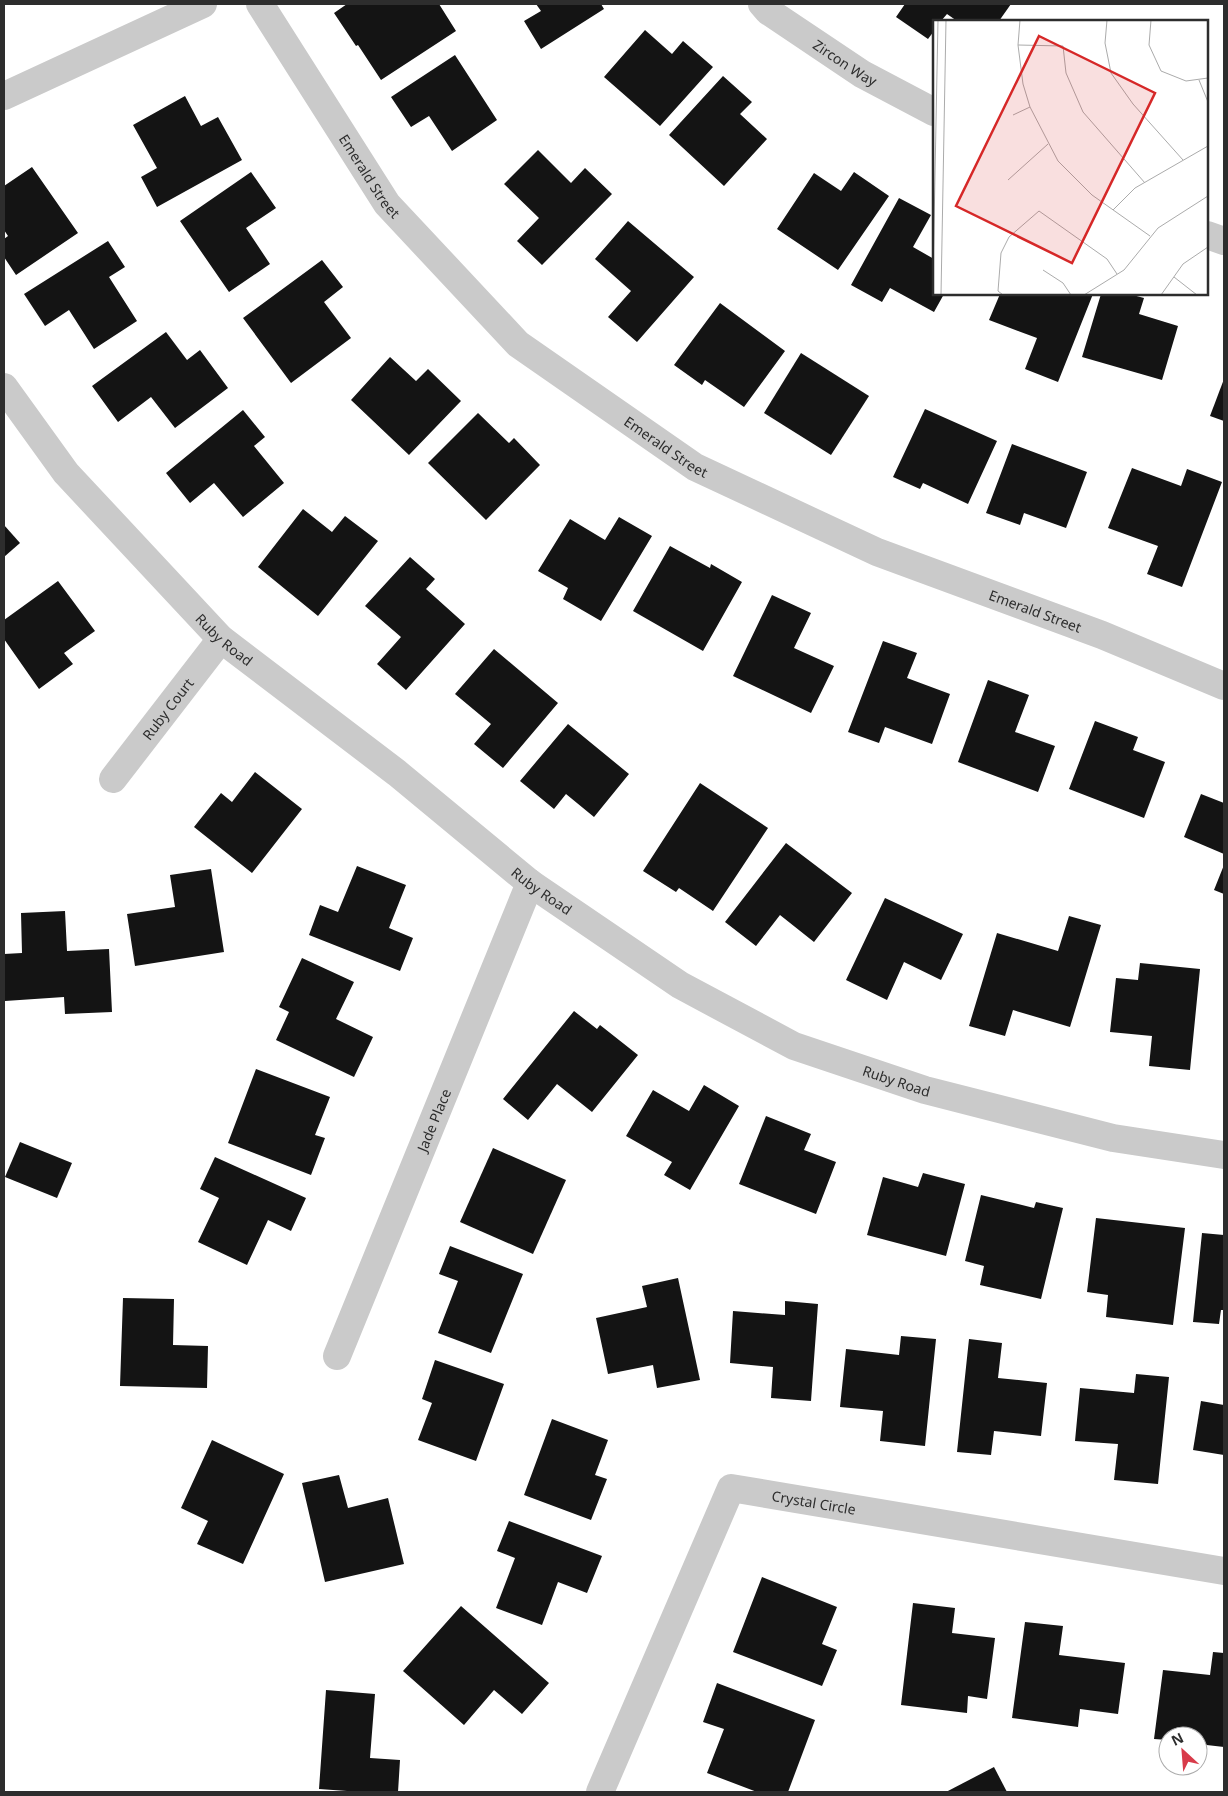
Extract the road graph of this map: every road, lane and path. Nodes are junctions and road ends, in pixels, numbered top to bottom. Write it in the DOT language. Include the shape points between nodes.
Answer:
graph roads {
  1 [pos="203,4"];
  2 [pos="260,4"];
  3 [pos="762,4"];
  4 [pos="4,96"];
  5 [pos="933,111"];
  6 [pos="1208,235"];
  7 [pos="1224,241"];
  8 [pos="4,387"];
  9 [pos="221,639"];
  10 [pos="1224,686"];
  11 [pos="113,779"];
  12 [pos="530,883"];
  13 [pos="1224,1155"];
  14 [pos="337,1356"];
  15 [pos="1224,1571"];
  16 [pos="600,1792"];
  1 -- 4 [label="street"];
  2 -- 10 [label="street, Emerald Street" via="387,204 518,344 695,467 877,552 1102,635"];
  3 -- 5 [label="street, Zircon Way" via="862,74"];
  6 -- 7 [label="street"];
  8 -- 9 [label="street, Ruby Road" via="66,473"];
  9 -- 11 [label="street, Ruby Court"];
  9 -- 12 [label="street, Ruby Road" via="398,773"];
  12 -- 13 [label="street, Ruby Road" via="680,985 794,1046 925,1090 1113,1138"];
  12 -- 14 [label="street, Jade Place"];
  15 -- 16 [label="street, Crystal Circle" via="731,1488"];
}
